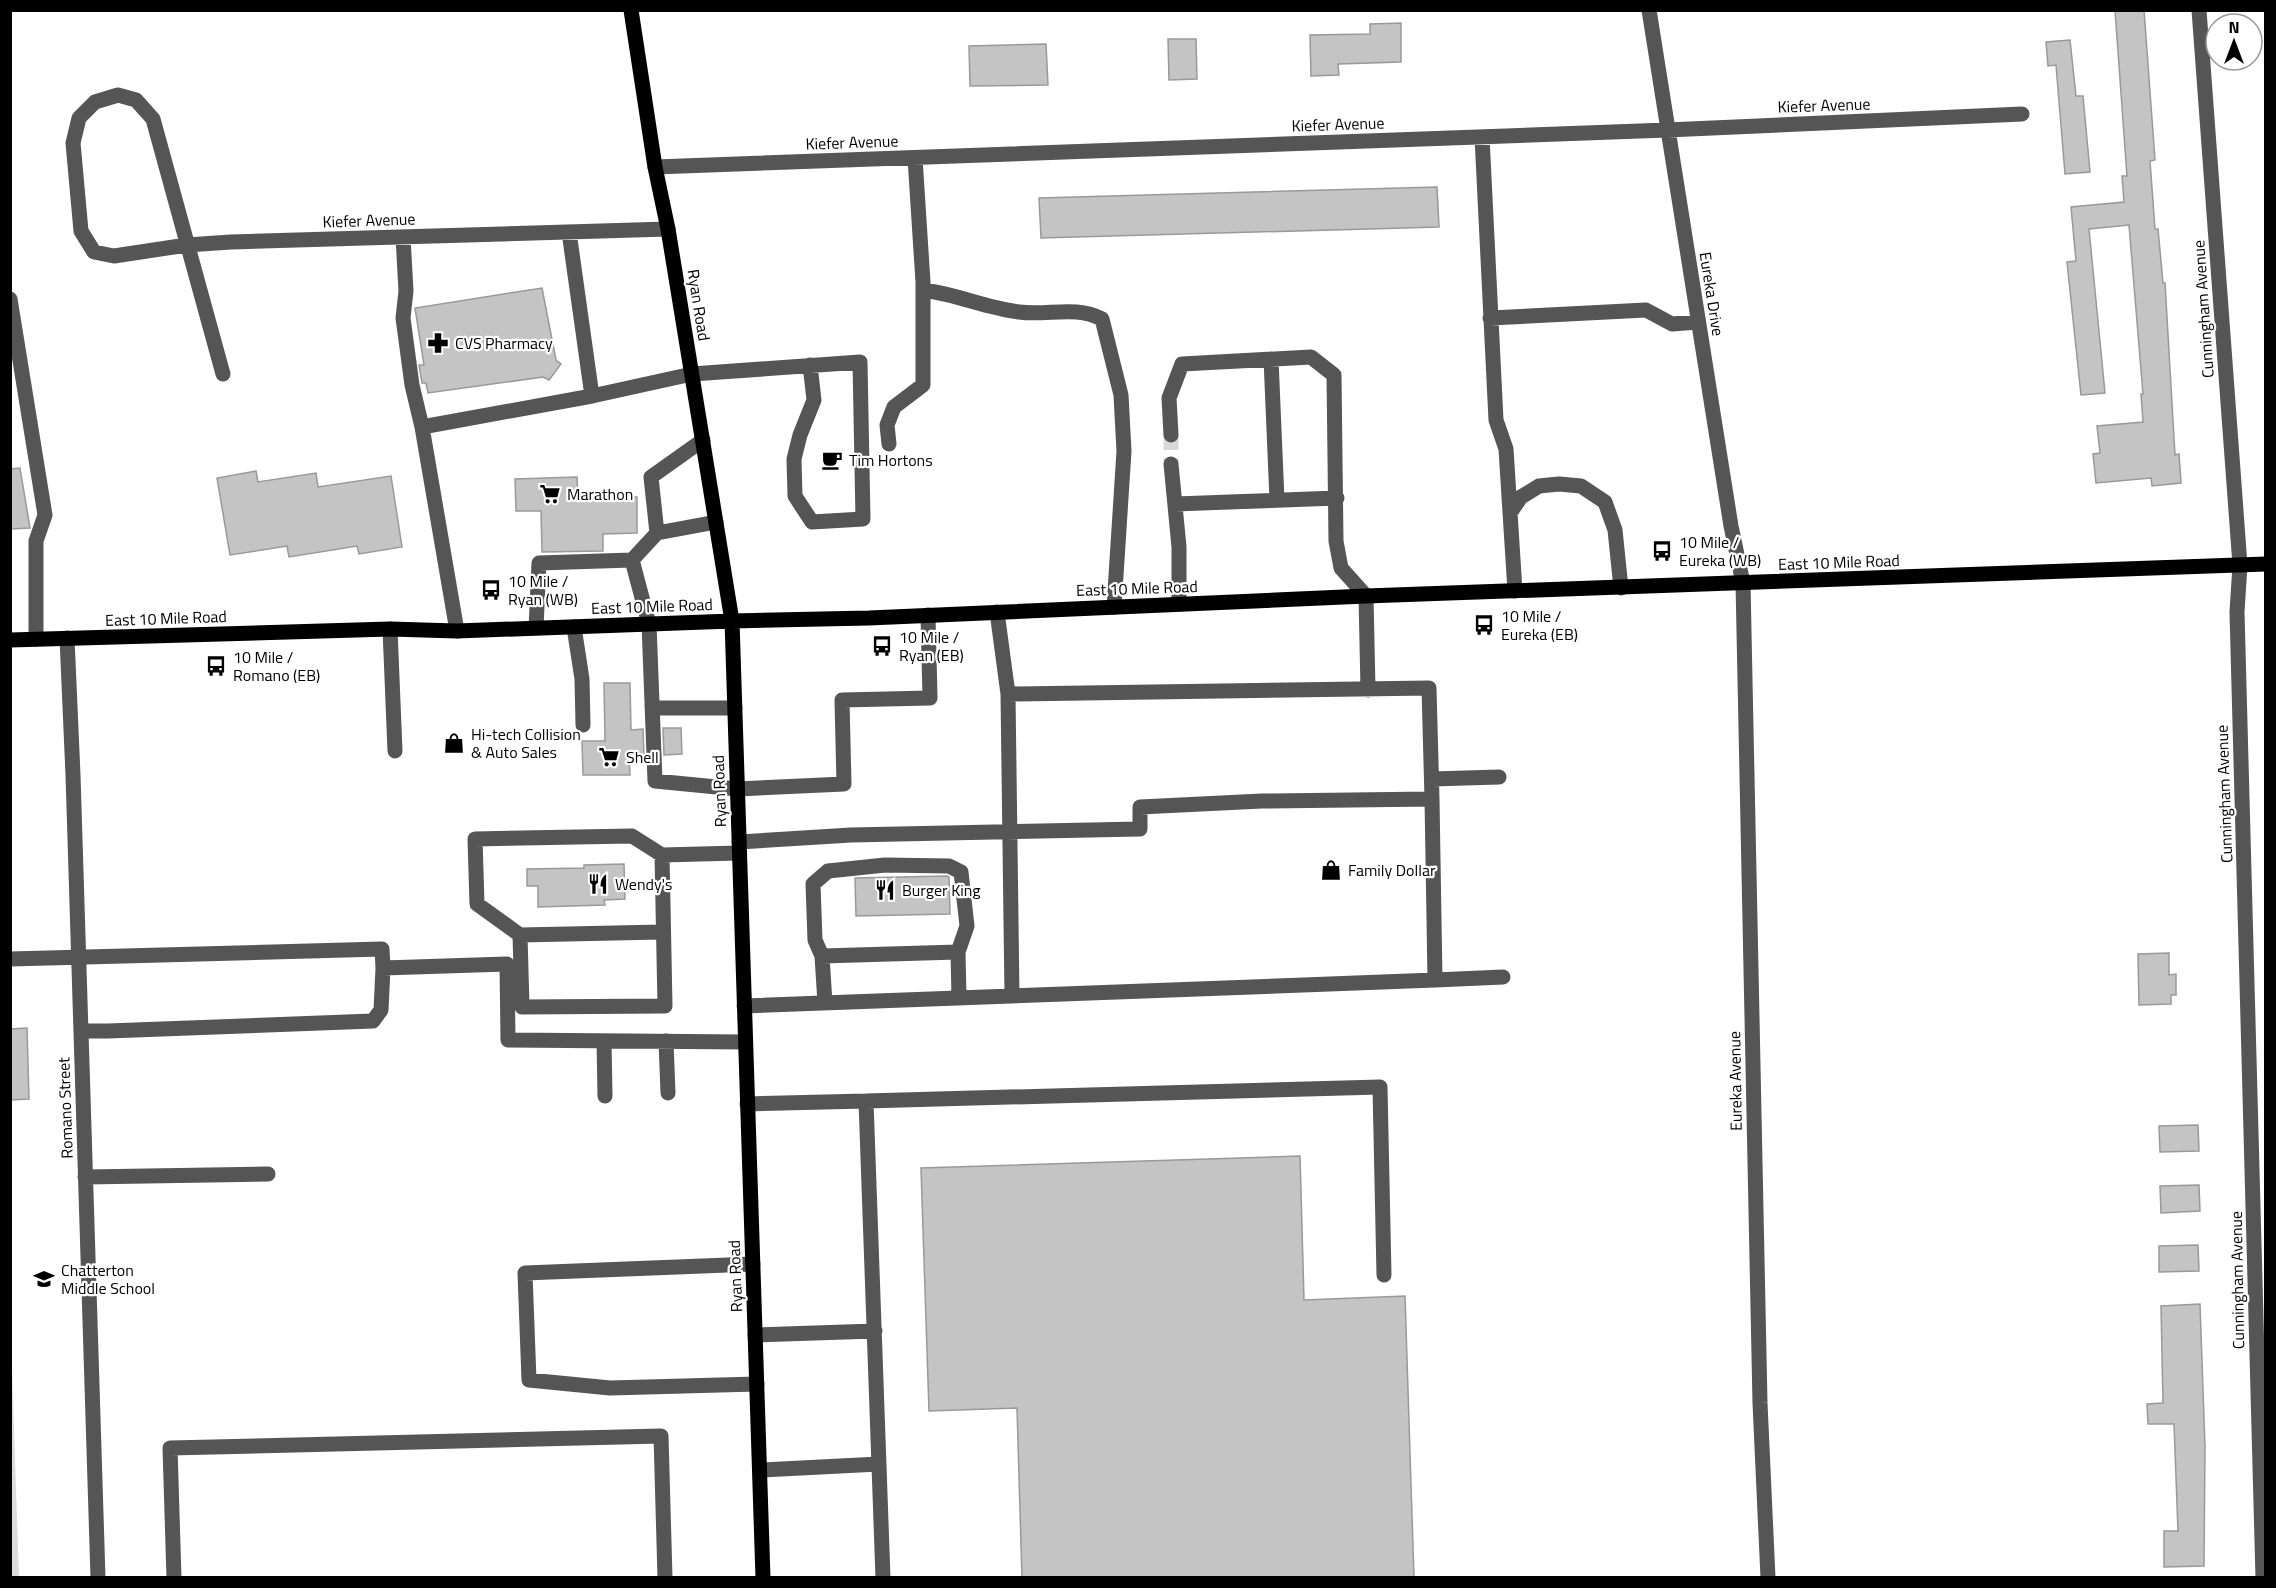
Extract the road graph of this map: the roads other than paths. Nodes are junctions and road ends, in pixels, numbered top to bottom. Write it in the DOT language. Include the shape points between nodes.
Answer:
graph roads {
  1 [pos="631,10"];
  2 [pos="1649,10"];
  3 [pos="2199,10"];
  4 [pos="2022,114"];
  5 [pos="1667,130"];
  6 [pos="1482,137"];
  7 [pos="915,158"];
  8 [pos="655,167"];
  9 [pos="668,229"];
  10 [pos="569,232"];
  11 [pos="403,237"];
  12 [pos="187,245"];
  13 [pos="923,290"];
  14 [pos="10,299"];
  15 [pos="1490,318"];
  16 [pos="1698,322"];
  17 [pos="1271,359"];
  18 [pos="810,365"];
  19 [pos="223,374"];
  20 [pos="692,374"];
  21 [pos="592,396"];
  22 [pos="422,427"];
  23 [pos="1171,435"];
  24 [pos="703,440"];
  25 [pos="889,444"];
  26 [pos="1171,464"];
  27 [pos="1337,498"];
  28 [pos="1277,500"];
  29 [pos="1175,504"];
  30 [pos="1510,513"];
  31 [pos="716,522"];
  32 [pos="657,533"];
  33 [pos="632,560"];
  34 [pos="2265,564"];
  35 [pos="2240,566"];
  36 [pos="1743,583"];
  37 [pos="1620,588"];
  38 [pos="1515,591"];
  39 [pos="1366,596"];
  40 [pos="1179,604"];
  41 [pos="1114,607"];
  42 [pos="997,612"];
  43 [pos="928,615"];
  44 [pos="732,621"];
  45 [pos="649,624"];
  46 [pos="574,627"];
  47 [pos="536,628"];
  48 [pos="390,629"];
  49 [pos="457,631"];
  50 [pos="67,638"];
  51 [pos="36,639"];
  52 [pos="10,640"];
  53 [pos="1368,690"];
  54 [pos="1008,694"];
  55 [pos="652,708"];
  56 [pos="735,708"];
  57 [pos="583,725"];
  58 [pos="395,751"];
  59 [pos="1499,777"];
  60 [pos="1432,779"];
  61 [pos="737,789"];
  62 [pos="1432,799"];
  63 [pos="1010,832"];
  64 [pos="739,848"];
  65 [pos="662,855"];
  66 [pos="662,932"];
  67 [pos="520,935"];
  68 [pos="958,952"];
  69 [pos="822,956"];
  70 [pos="78,958"];
  71 [pos="10,959"];
  72 [pos="383,968"];
  73 [pos="1503,977"];
  74 [pos="1435,980"];
  75 [pos="1012,996"];
  76 [pos="959,998"];
  77 [pos="825,1003"];
  78 [pos="744,1005"];
  79 [pos="81,1031"];
  80 [pos="604,1041"];
  81 [pos="666,1041"];
  82 [pos="745,1042"];
  83 [pos="668,1093"];
  84 [pos="605,1096"];
  85 [pos="866,1101"];
  86 [pos="747,1104"];
  87 [pos="268,1174"];
  88 [pos="85,1177"];
  89 [pos="753,1264"];
  90 [pos="1384,1275"];
  91 [pos="875,1331"];
  92 [pos="755,1335"];
  93 [pos="757,1384"];
  94 [pos="2262,1394"];
  95 [pos="879,1464"];
  96 [pos="760,1470"];
  97 [pos="2264,1547"];
  98 [pos="98,1578"];
  99 [pos="174,1578"];
  100 [pos="665,1578"];
  101 [pos="763,1578"];
  102 [pos="883,1578"];
  103 [pos="1768,1578"];
  104 [pos="2263,1578"];
  1 -- 8 [label="main road, Ryan Road"];
  2 -- 5 [label="street, Eureka Drive"];
  3 -- 35 [label="street, Cunningham Avenue"];
  4 -- 5 [label="street, Kiefer Avenue"];
  5 -- 6 [label="street, Kiefer Avenue"];
  5 -- 16 [label="street, Eureka Drive"];
  6 -- 7 [label="street, Kiefer Avenue"];
  6 -- 15 [label="street"];
  7 -- 8 [label="street, Kiefer Avenue"];
  7 -- 13 [label="street"];
  8 -- 9 [label="main road, Ryan Road"];
  9 -- 10 [label="street, Kiefer Avenue"];
  9 -- 20 [label="main road, Ryan Road"];
  10 -- 11 [label="street, Kiefer Avenue"];
  10 -- 21 [label="street"];
  11 -- 12 [label="street, Kiefer Avenue"];
  11 -- 22 [label="street" via="403,318"];
  12 -- 12 [label="street, Kiefer Avenue" via="153,119 136,100 118,95 95,102 79,118 73,142 81,231 94,252 114,256"];
  12 -- 19 [label="street"];
  13 -- 25 [label="street" via="923,385 894,407 887,425"];
  13 -- 41 [label="street" via="1020,312 1088,312 1102,319 1121,395 1124,451"];
  14 -- 51 [label="street" via="45,515 36,541"];
  15 -- 16 [label="street" via="1646,310 1672,324"];
  15 -- 30 [label="street" via="1496,420 1506,449"];
  16 -- 36 [label="street, Eureka Drive"];
  17 -- 23 [label="street" via="1182,364 1169,398"];
  17 -- 27 [label="street" via="1311,357 1334,375"];
  17 -- 28 [label="street"];
  18 -- 18 [label="street" via="860,362 863,519 812,522 795,496 794,459 814,400"];
  18 -- 20 [label="street"];
  20 -- 21 [label="street"];
  20 -- 24 [label="main road, Ryan Road"];
  21 -- 22 [label="street"];
  22 -- 49 [label="street"];
  24 -- 31 [label="main road, Ryan Road"];
  24 -- 32 [label="street" via="651,477"];
  26 -- 29 [label="street"];
  27 -- 28 [label="street"];
  27 -- 39 [label="street" via="1336,541 1341,568"];
  28 -- 29 [label="street"];
  29 -- 40 [label="street"];
  30 -- 37 [label="street" via="1521,497 1539,486 1581,486 1605,502 1615,530"];
  30 -- 38 [label="street"];
  31 -- 32 [label="street"];
  31 -- 44 [label="main road, Ryan Road"];
  32 -- 33 [label="street"];
  33 -- 45 [label="street"];
  33 -- 47 [label="street" via="539,562"];
  34 -- 35 [label="main road, East 10 Mile Road"];
  35 -- 36 [label="main road, East 10 Mile Road"];
  35 -- 94 [label="street, Cunningham Avenue" via="2237,612"];
  36 -- 37 [label="main road, East 10 Mile Road"];
  36 -- 103 [label="street, Eureka Avenue" via="1760,1391"];
  37 -- 38 [label="main road, East 10 Mile Road"];
  38 -- 39 [label="main road, East 10 Mile Road"];
  39 -- 40 [label="main road, East 10 Mile Road"];
  39 -- 53 [label="street"];
  40 -- 41 [label="main road, East 10 Mile Road"];
  41 -- 42 [label="main road, East 10 Mile Road"];
  42 -- 43 [label="main road, East 10 Mile Road"];
  42 -- 54 [label="street"];
  43 -- 44 [label="main road, East 10 Mile Road"];
  43 -- 61 [label="street" via="930,698 842,700 844,784"];
  44 -- 45 [label="main road, East 10 Mile Road"];
  44 -- 56 [label="main road, Ryan Road"];
  45 -- 46 [label="main road, East 10 Mile Road"];
  45 -- 55 [label="street"];
  46 -- 47 [label="main road, East 10 Mile Road"];
  46 -- 57 [label="street" via="582,679"];
  47 -- 49 [label="main road, East 10 Mile Road"];
  48 -- 49 [label="main road, East 10 Mile Road"];
  48 -- 50 [label="main road, East 10 Mile Road"];
  48 -- 58 [label="street"];
  50 -- 51 [label="main road, East 10 Mile Road"];
  50 -- 70 [label="street, Romano Street"];
  51 -- 52 [label="main road, East 10 Mile Road"];
  53 -- 54 [label="street"];
  53 -- 60 [label="street" via="1429,688"];
  54 -- 63 [label="street"];
  55 -- 56 [label="street"];
  55 -- 61 [label="street" via="655,781"];
  56 -- 61 [label="main road, Ryan Road"];
  59 -- 60 [label="street"];
  60 -- 62 [label="street"];
  61 -- 64 [label="main road, Ryan Road"];
  62 -- 63 [label="street" via="1140,807 1140,829"];
  62 -- 74 [label="street"];
  63 -- 64 [label="street" via="851,835"];
  63 -- 75 [label="street"];
  64 -- 65 [label="street"];
  64 -- 78 [label="main road, Ryan Road"];
  65 -- 66 [label="street"];
  65 -- 67 [label="street" via="632,836 475,839 477,904"];
  66 -- 67 [label="street"];
  66 -- 67 [label="street" via="665,1005 522,1007"];
  68 -- 69 [label="street"];
  68 -- 69 [label="street" via="967,926 961,872 949,866 885,865 828,871 813,884 815,940"];
  68 -- 76 [label="street"];
  69 -- 77 [label="street"];
  70 -- 71 [label="street"];
  70 -- 72 [label="street" via="382,949"];
  70 -- 79 [label="street, Romano Street"];
  72 -- 79 [label="street" via="381,1010 373,1021"];
  72 -- 80 [label="street" via="507,964 508,1040"];
  73 -- 74 [label="street"];
  74 -- 75 [label="street"];
  75 -- 76 [label="street"];
  76 -- 77 [label="street"];
  77 -- 78 [label="street"];
  78 -- 82 [label="main road, Ryan Road"];
  79 -- 88 [label="street, Romano Street"];
  80 -- 81 [label="street"];
  80 -- 84 [label="street"];
  81 -- 82 [label="street"];
  81 -- 83 [label="street"];
  82 -- 86 [label="main road, Ryan Road"];
  85 -- 86 [label="street"];
  85 -- 90 [label="street" via="1380,1087"];
  85 -- 91 [label="street"];
  86 -- 89 [label="main road, Ryan Road"];
  87 -- 88 [label="street"];
  88 -- 98 [label="street, Romano Street"];
  89 -- 92 [label="main road, Ryan Road"];
  89 -- 93 [label="street" via="525,1273 529,1380 610,1388"];
  91 -- 92 [label="street"];
  91 -- 95 [label="street"];
  92 -- 93 [label="main road, Ryan Road"];
  93 -- 96 [label="main road, Ryan Road"];
  94 -- 97 [label="street, Cunningham Avenue"];
  95 -- 96 [label="street"];
  95 -- 102 [label="street"];
  96 -- 101 [label="main road, Ryan Road"];
  97 -- 104 [label="street, Cunningham Avenue"];
  99 -- 100 [label="street" via="170,1448 661,1436"];
}
